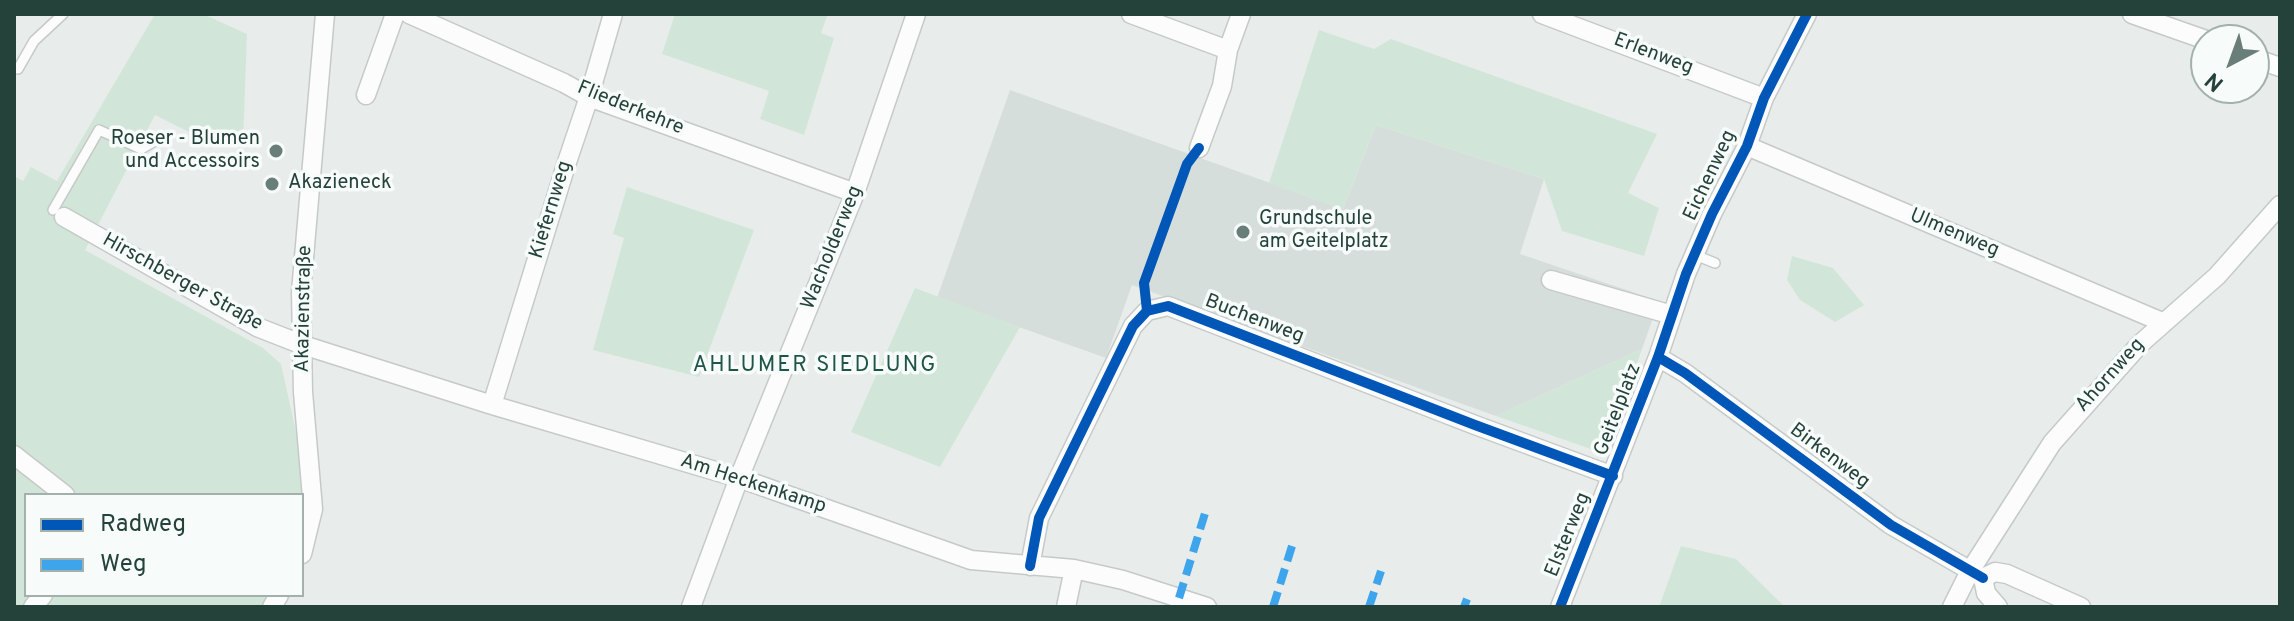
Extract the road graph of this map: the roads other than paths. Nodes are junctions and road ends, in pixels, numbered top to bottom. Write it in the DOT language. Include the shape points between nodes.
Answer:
graph roads {
  1 [pos="63,14"];
  2 [pos="325,14"];
  3 [pos="395,14"];
  4 [pos="409,14"];
  5 [pos="613,14"];
  6 [pos="916,14"];
  7 [pos="1131,14"];
  8 [pos="1241,14"];
  9 [pos="1542,14"];
  10 [pos="1807,14"];
  11 [pos="2132,14"];
  12 [pos="2190,34"];
  13 [pos="1228,50"];
  14 [pos="18,69"];
  15 [pos="366,95"];
  16 [pos="589,97"];
  17 [pos="1764,98"];
  18 [pos="153,142"];
  19 [pos="1747,146"];
  20 [pos="1199,148"];
  21 [pos="855,193"];
  22 [pos="2280,205"];
  23 [pos="58,214"];
  24 [pos="1695,255"];
  25 [pos="1715,263"];
  26 [pos="1551,280"];
  27 [pos="1672,315"];
  28 [pos="2162,322"];
  29 [pos="303,345"];
  30 [pos="1658,357"];
  31 [pos="492,405"];
  32 [pos="14,455"];
  33 [pos="1613,476"];
  34 [pos="739,478"];
  35 [pos="62,493"];
  36 [pos="304,546"];
  37 [pos="1030,566"];
  38 [pos="1074,569"];
  39 [pos="1977,575"];
  40 [pos="691,607"];
  41 [pos="1066,607"];
  42 [pos="1207,607"];
  43 [pos="1560,607"];
  44 [pos="1952,607"];
  45 [pos="1998,607"];
  46 [pos="2081,607"];
  1 -- 14 [label="lane" via="34,41"];
  2 -- 29 [label="street, Akazienstraße" via="301,292"];
  3 -- 15 [label="street"];
  4 -- 16 [label="street, Fliederkehre"];
  5 -- 16 [label="street, Kiefernweg"];
  6 -- 21 [label="street, Wacholderweg"];
  7 -- 13 [label="street"];
  8 -- 13 [label="street"];
  9 -- 17 [label="street, Erlenweg"];
  10 -- 17 [label="street, Eichenweg"];
  11 -- 12 [label="street"];
  13 -- 20 [label="street" via="1222,86"];
  16 -- 21 [label="street, Fliederkehre"];
  16 -- 31 [label="street, Kiefernweg"];
  17 -- 19 [label="street, Eichenweg"];
  18 -- 23 [label="lane" via="141,149 99,130"];
  19 -- 24 [label="street, Eichenweg"];
  19 -- 28 [label="street, Ulmenweg"];
  21 -- 34 [label="street, Wacholderweg"];
  22 -- 28 [label="street, Ahornweg" via="2209,284"];
  23 -- 29 [label="street, Hirschberger Straße" via="257,327"];
  24 -- 25 [label="lane"];
  24 -- 27 [label="street, Eichenweg"];
  26 -- 27 [label="street"];
  27 -- 30 [label="street, Eichenweg"];
  28 -- 39 [label="street, Ahornweg" via="2052,443"];
  29 -- 31 [label="street, Am Heckenkamp"];
  29 -- 36 [label="street, Akazienstraße" via="313,509"];
  30 -- 33 [label="street, Geitelplatz"];
  30 -- 39 [label="street, Birkenweg" via="1891,525"];
  31 -- 34 [label="street, Am Heckenkamp"];
  32 -- 35 [label="street"];
  33 -- 37 [label="street, Buchenweg" via="1168,306 1147,311 1133,326 1039,518"];
  33 -- 43 [label="street, Elsterweg"];
  34 -- 37 [label="street, Am Heckenkamp" via="971,560"];
  34 -- 40 [label="street, Wacholderweg"];
  37 -- 38 [label="street, Am Heckenkamp"];
  38 -- 41 [label="street"];
  38 -- 42 [label="street, Am Heckenkamp"];
  39 -- 44 [label="street"];
  39 -- 45 [label="street"];
  39 -- 46 [label="street, Birkenweg" via="2007,574"];
}
